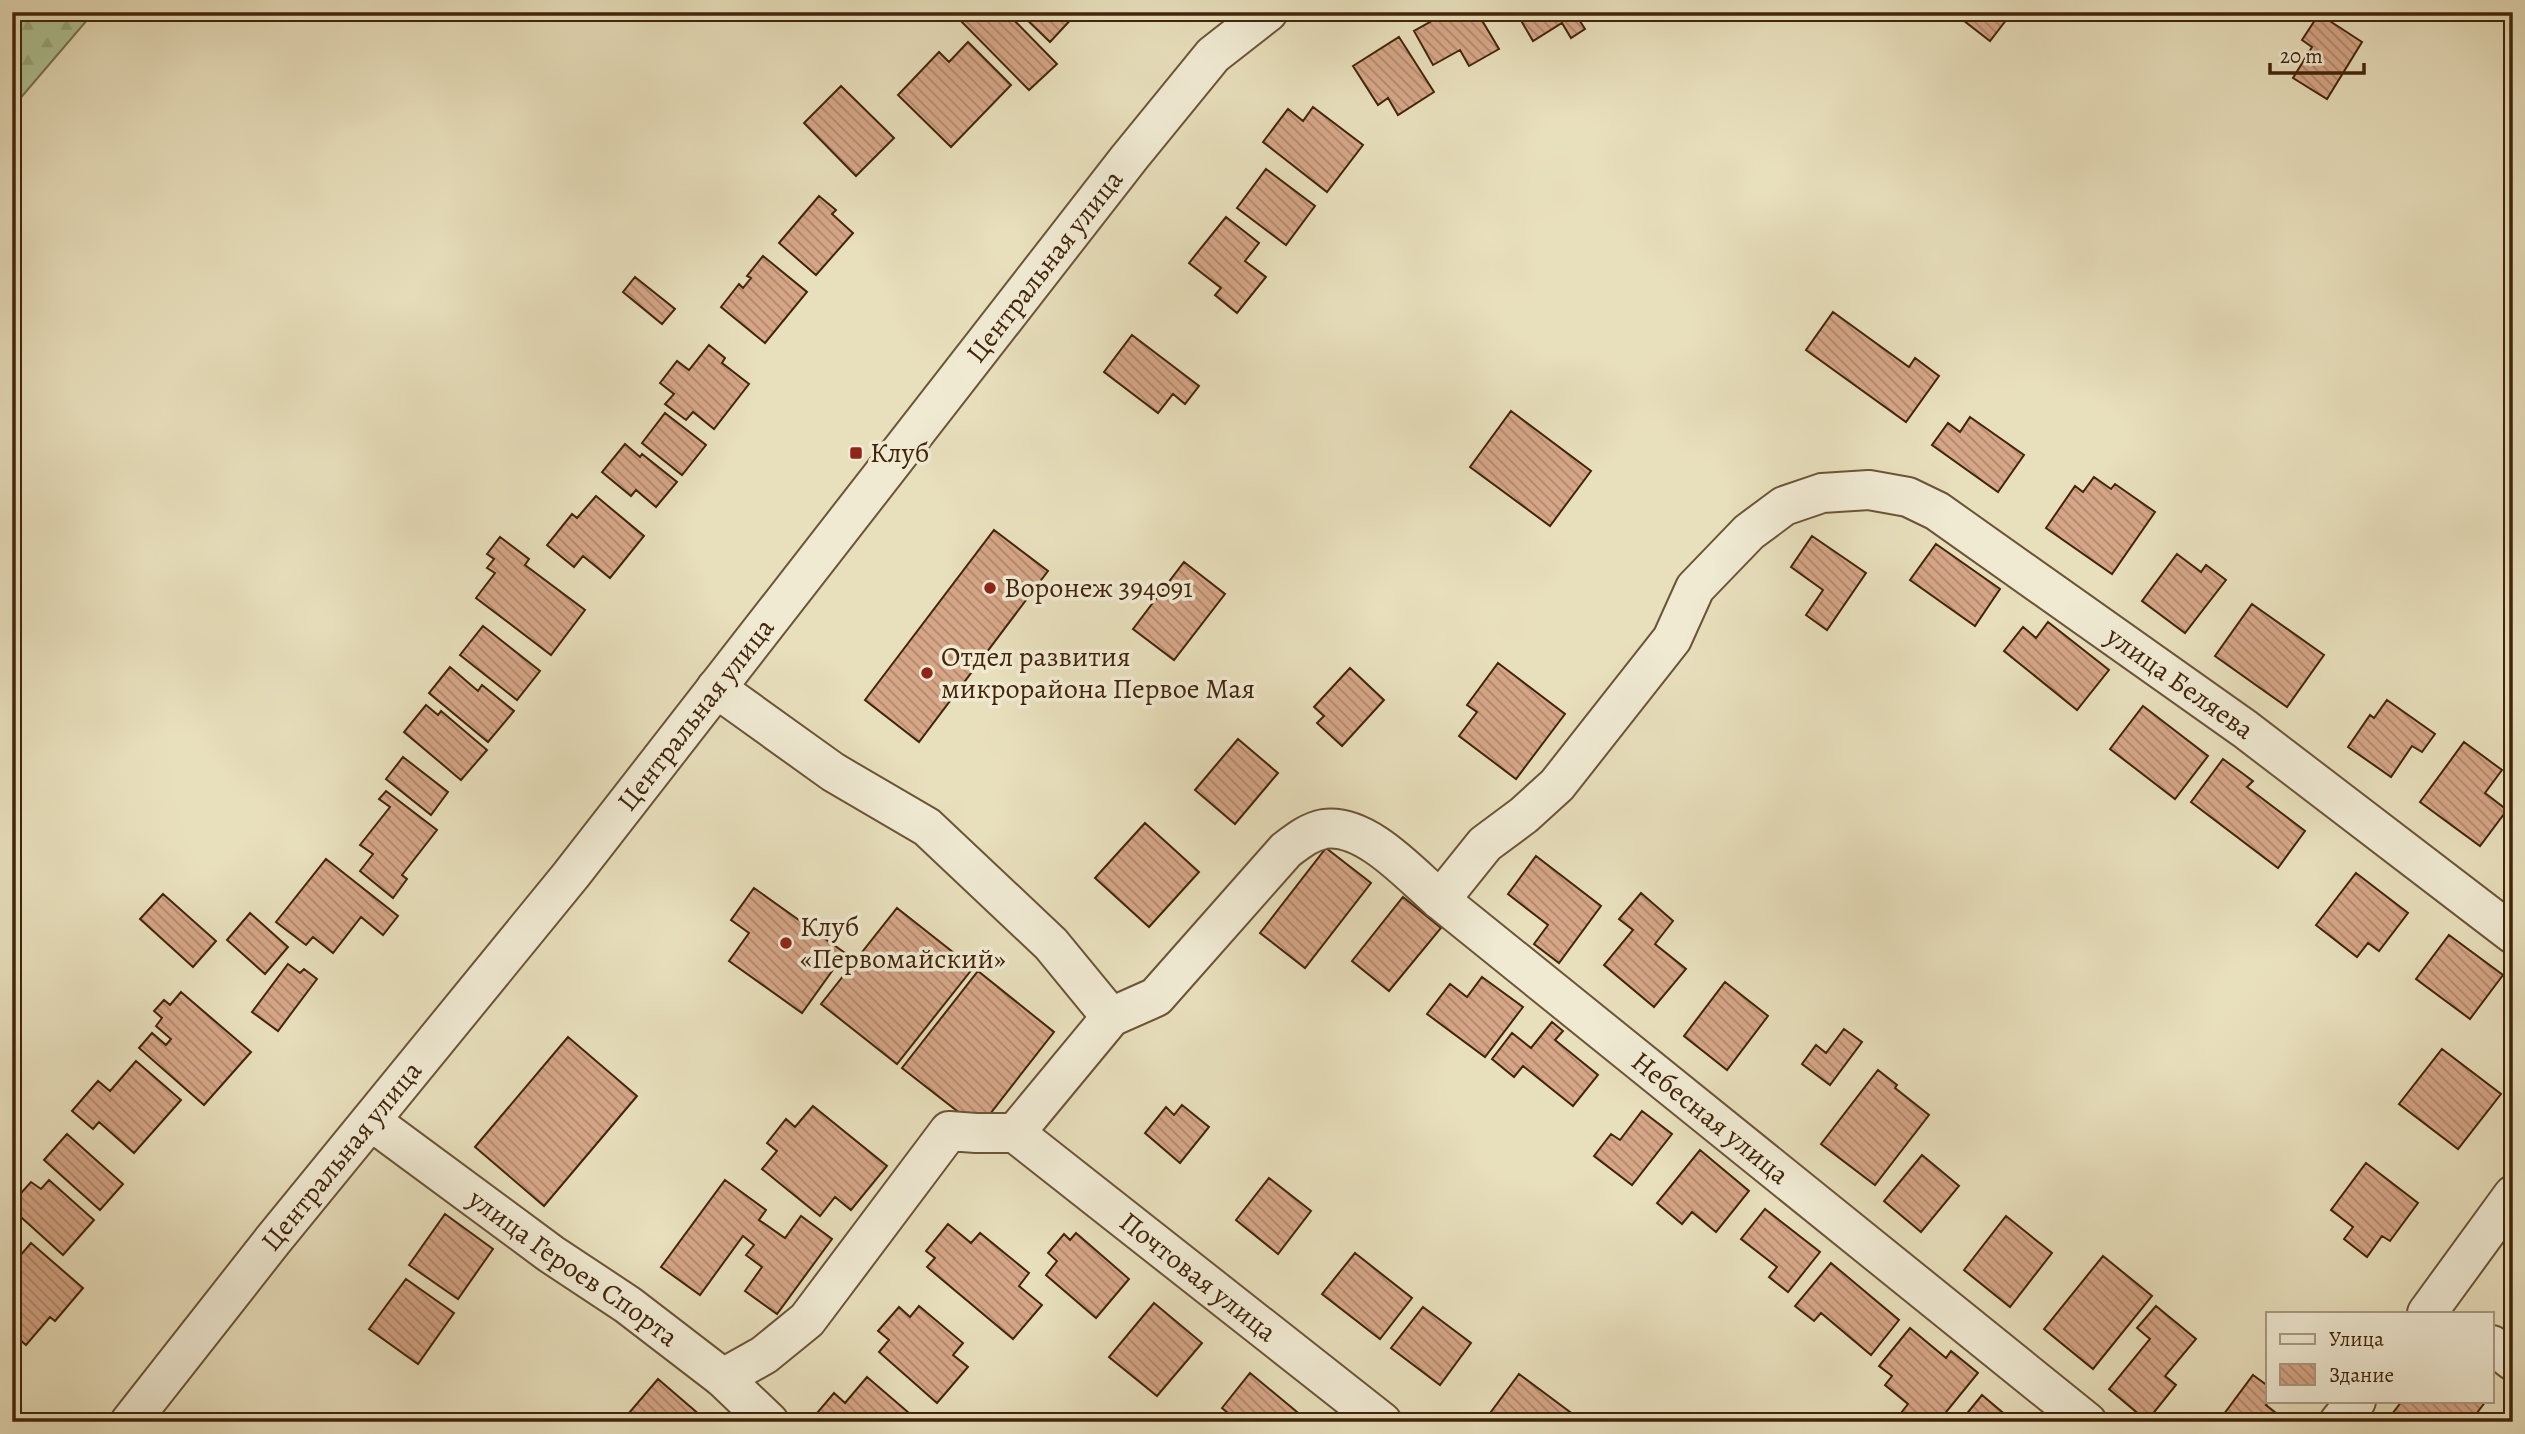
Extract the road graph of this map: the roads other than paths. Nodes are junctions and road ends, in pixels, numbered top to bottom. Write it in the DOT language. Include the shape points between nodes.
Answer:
graph roads {
  1 [pos="1268,12"];
  2 [pos="716,688"];
  3 [pos="1440,900"];
  4 [pos="2513,933"];
  5 [pos="1111,1017"];
  6 [pos="371,1121"];
  7 [pos="1015,1133"];
  8 [pos="2513,1195"];
  9 [pos="2437,1310"];
  10 [pos="2494,1347"];
  11 [pos="2513,1361"];
  12 [pos="723,1378"];
  13 [pos="2355,1402"];
  14 [pos="130,1422"];
  15 [pos="769,1422"];
  16 [pos="1382,1422"];
  17 [pos="2087,1422"];
  18 [pos="2339,1422"];
  1 -- 2 [label="street, Центральная улица" via="1213,55"];
  2 -- 5 [label="street" via="833,772 927,827 1051,944"];
  2 -- 6 [label="street, Центральная улица"];
  3 -- 4 [label="street, улица Беляева" via="1485,844 1557,785 1672,639 1695,588 1749,532 1784,506 1822,493 1869,490 1908,496 1937,511 2245,729"];
  3 -- 5 [label="street, Небесная улица" via="1372,842 1348,831 1325,829 1286,850 1156,997"];
  3 -- 17 [label="street, Небесная улица"];
  5 -- 7 [label="street"];
  6 -- 12 [label="street, улица Героев Спорта"];
  6 -- 14 [label="street, Центральная улица"];
  7 -- 12 [label="street" via="949,1131 807,1320 764,1355"];
  7 -- 16 [label="street, Почтовая улица"];
  8 -- 9 [label="street"];
  10 -- 11 [label="street"];
  12 -- 15 [label="street, улица Героев Спорта"];
  13 -- 18 [label="street"];
}
